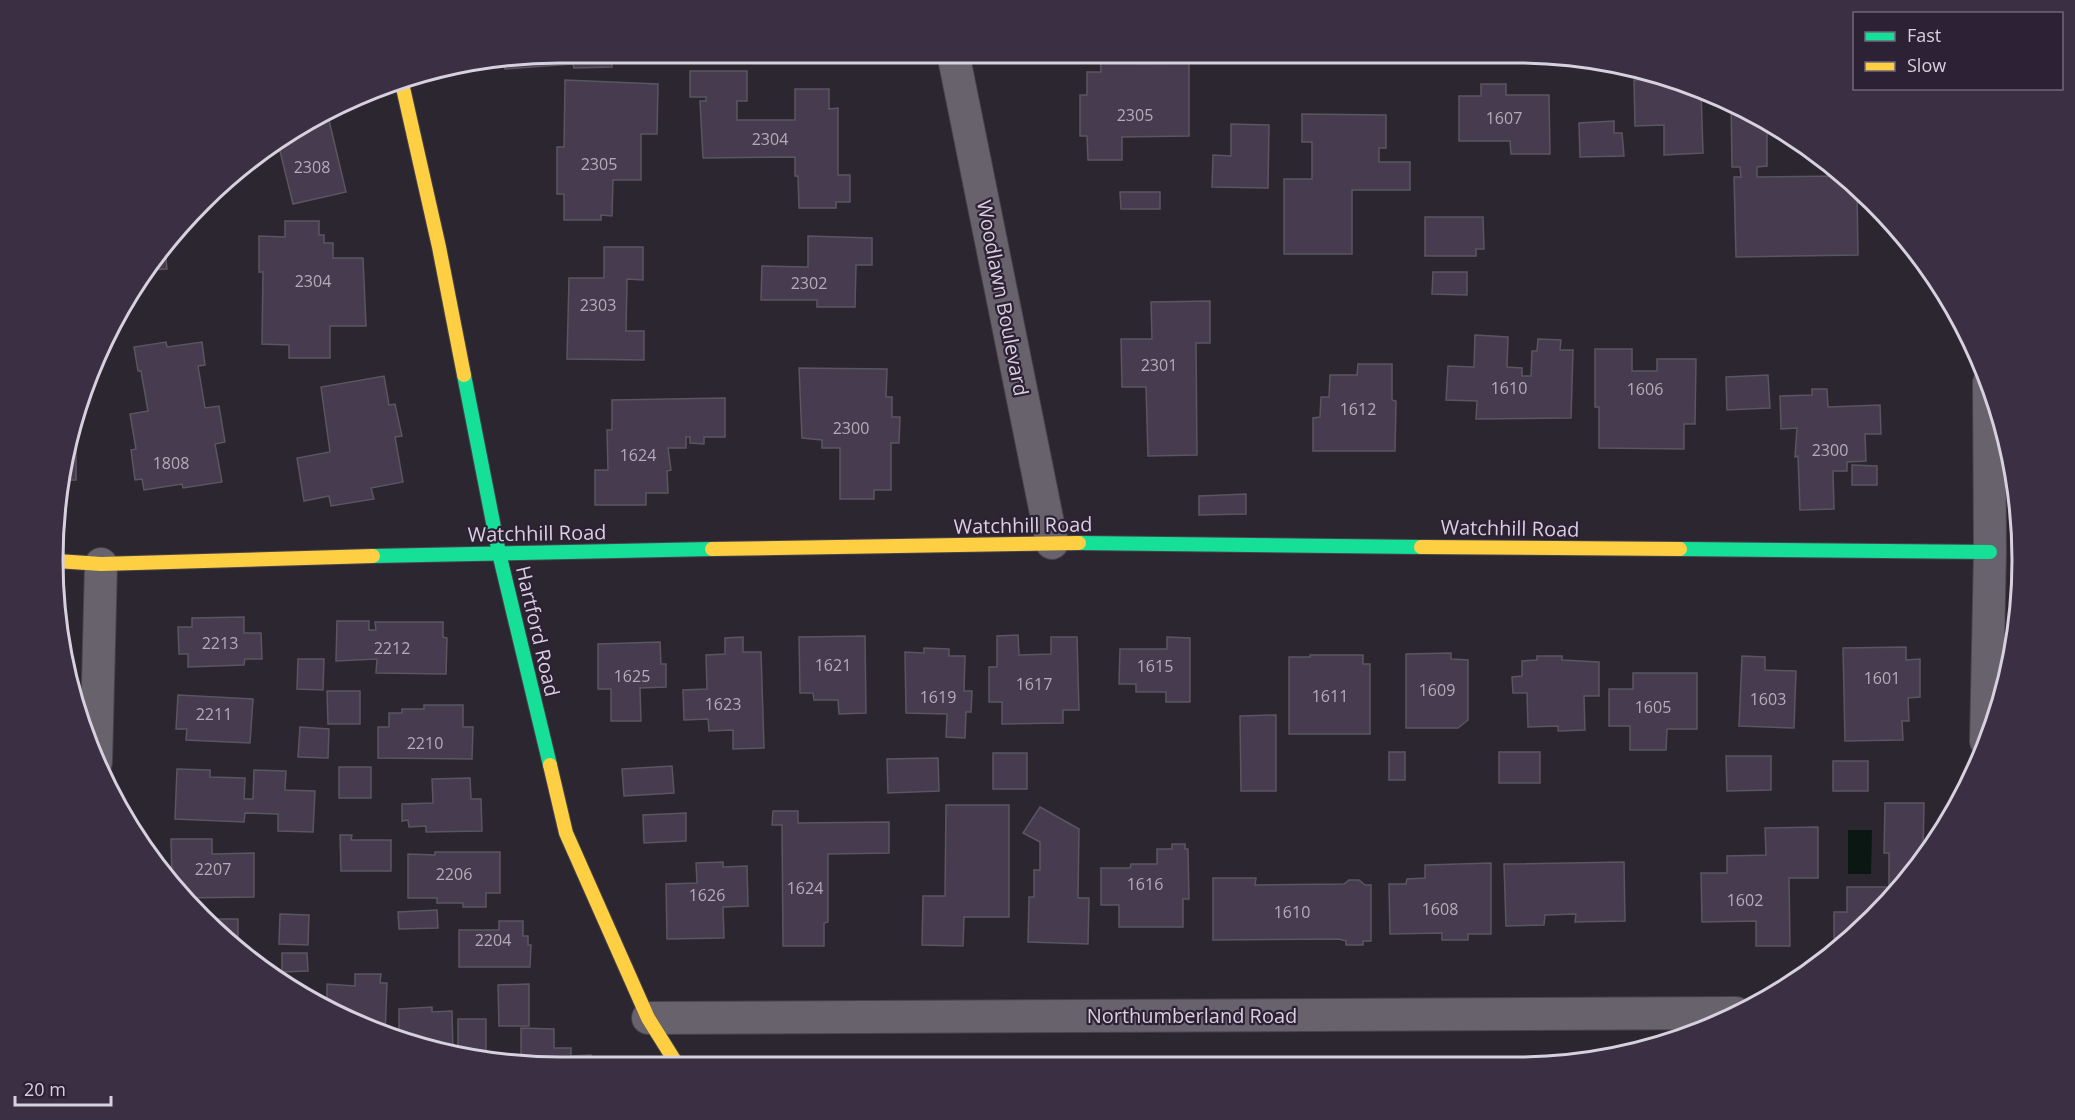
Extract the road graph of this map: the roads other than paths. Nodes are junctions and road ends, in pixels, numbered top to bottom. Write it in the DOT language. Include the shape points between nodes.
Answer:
graph roads {
  1 [pos="955,63"];
  2 [pos="403,88"];
  3 [pos="1989,411"];
  4 [pos="1052,543"];
  5 [pos="1990,552"];
  6 [pos="499,553"];
  7 [pos="63,561"];
  8 [pos="101,564"];
  9 [pos="1986,718"];
  10 [pos="97,739"];
  11 [pos="1719,1013"];
  12 [pos="648,1018"];
  13 [pos="672,1057"];
  1 -- 4 [label="street, Woodlawn Boulevard"];
  2 -- 6 [label="street, Hartford Road" via="439,247"];
  3 -- 5 [label="street"];
  4 -- 5 [label="street, Watchhill Road"];
  4 -- 6 [label="street, Watchhill Road"];
  5 -- 9 [label="street"];
  6 -- 8 [label="street, Watchhill Road"];
  6 -- 12 [label="street, Hartford Road" via="566,833"];
  7 -- 8 [label="street, Watchhill Road"];
  8 -- 10 [label="street"];
  11 -- 12 [label="street, Northumberland Road"];
  12 -- 13 [label="street, Hartford Road"];
}
